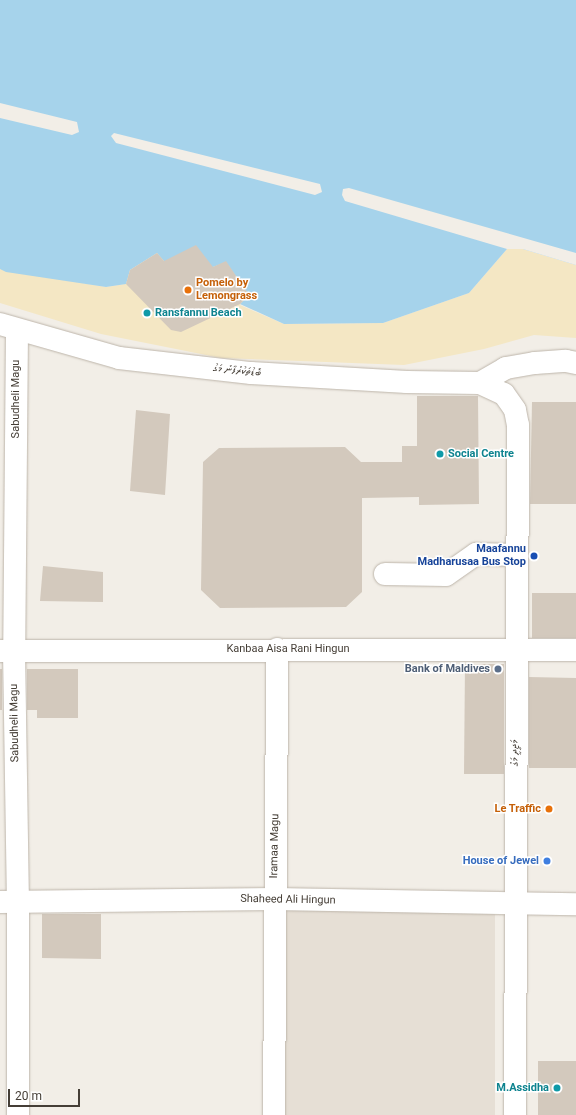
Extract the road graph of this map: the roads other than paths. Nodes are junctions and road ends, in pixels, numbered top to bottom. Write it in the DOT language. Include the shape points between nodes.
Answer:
graph roads {
  1 [pos="8,327"];
  2 [pos="576,363"];
  3 [pos="480,383"];
  4 [pos="504,394"];
  5 [pos="516,555"];
  6 [pos="385,574"];
  7 [pos="277,649"];
  8 [pos="515,650"];
  9 [pos="576,650"];
  10 [pos="7,651"];
  11 [pos="275,899"];
  12 [pos="9,902"];
  13 [pos="515,904"];
  14 [pos="576,904"];
  15 [pos="18,1115"];
  16 [pos="274,1115"];
  17 [pos="515,1115"];
  1 -- 3 [label="street, ބޮޑުތަކުރުފާނު މަގު" via="119,358 251,374"];
  1 -- 10 [label="street, Sabudheli Magu"];
  2 -- 3 [label="street" via="566,360 506,368"];
  3 -- 4 [label="street, ބޮޑުތަކުރުފާނު މަގު"];
  4 -- 5 [label="street, މަޖީދީ މަގު" via="514,410 518,425"];
  5 -- 6 [label="street" via="476,554 446,575"];
  5 -- 8 [label="street, މަޖީދީ މަގު"];
  7 -- 8 [label="street, Kanbaa Aisa Rani Hingun"];
  7 -- 10 [label="street, Kanbaa Aisa Rani Hingun"];
  7 -- 11 [label="street, Iramaa Magu"];
  8 -- 9 [label="street, Kanbaa Aisa Rani Hingun"];
  8 -- 13 [label="street, މަޖީދީ މަގު"];
  10 -- 12 [label="street, Sabudheli Magu"];
  11 -- 12 [label="street, Shaheed Ali Hingun"];
  11 -- 13 [label="street, Shaheed Ali Hingun"];
  11 -- 16 [label="street, Iramaa Magu"];
  12 -- 15 [label="street, Sabudheli Magu"];
  13 -- 14 [label="street, Shaheed Ali Hingun"];
  13 -- 17 [label="street, މަޖީދީ މަގު"];
}
